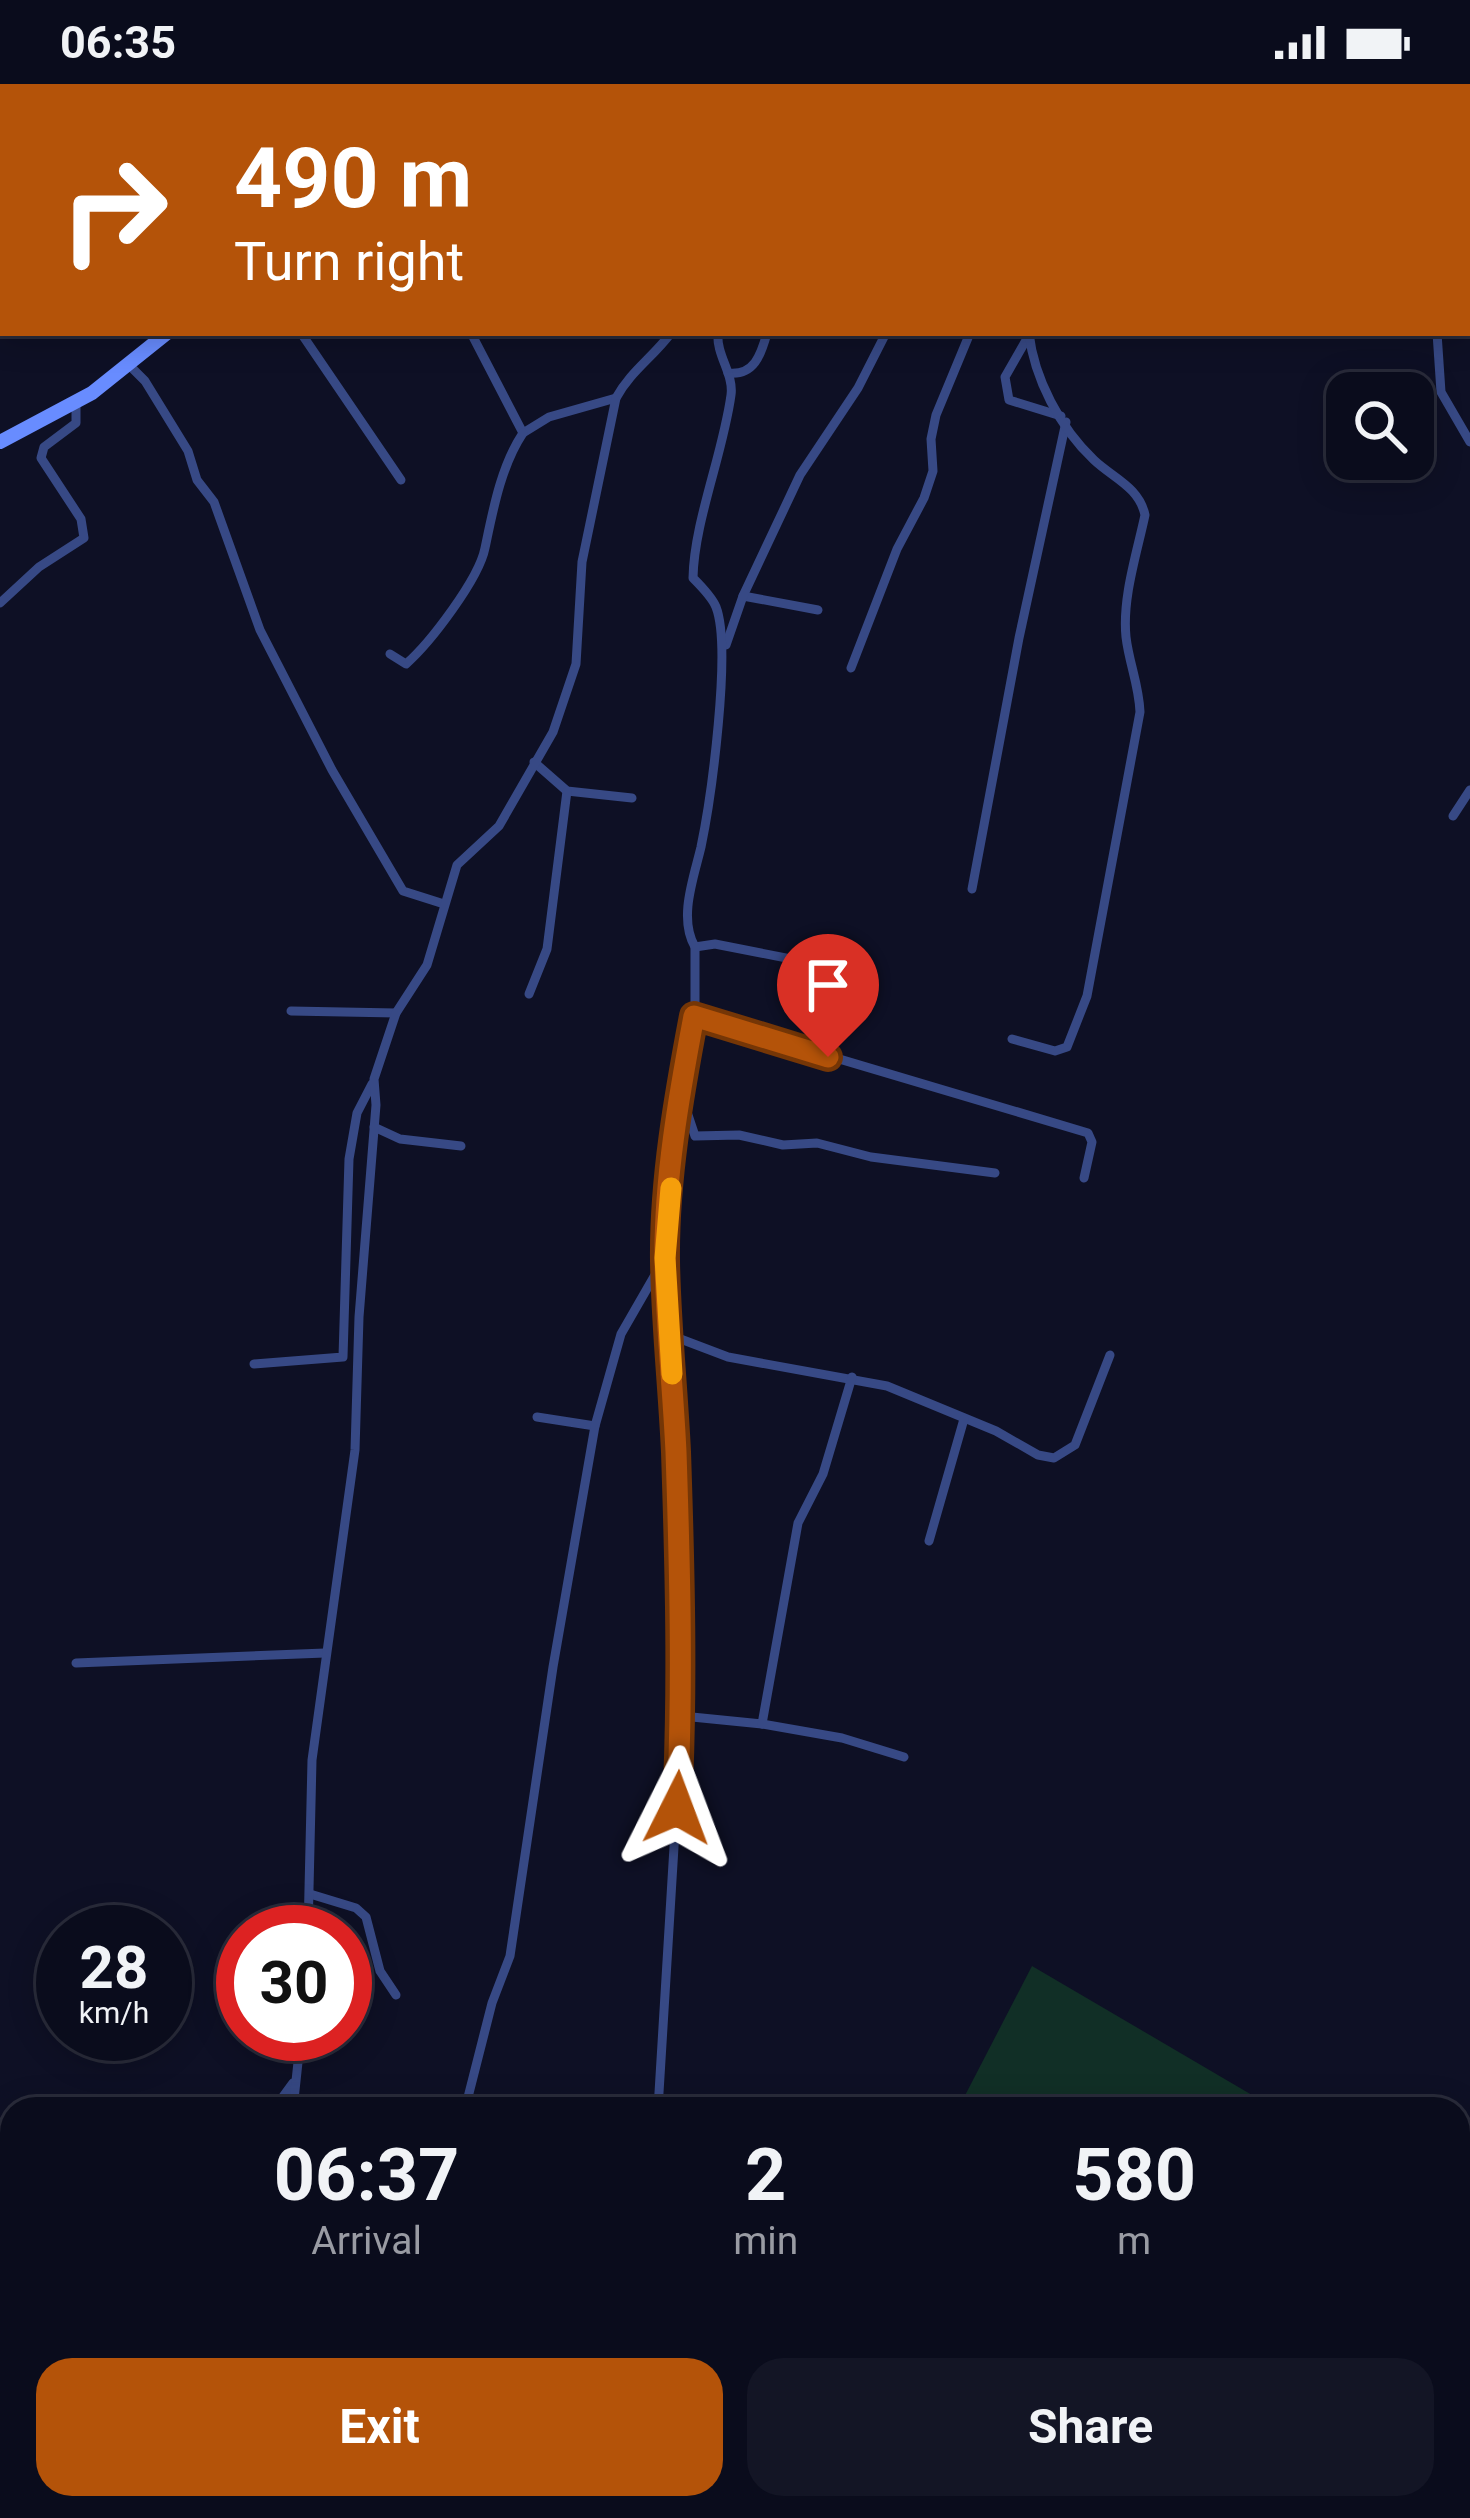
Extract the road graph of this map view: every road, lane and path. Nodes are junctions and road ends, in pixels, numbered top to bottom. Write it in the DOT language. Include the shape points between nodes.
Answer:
graph roads {
  1 [pos="164,336"];
  2 [pos="303,336"];
  3 [pos="473,336"];
  4 [pos="669,336"];
  5 [pos="718,336"];
  6 [pos="766,336"];
  7 [pos="884,336"];
  8 [pos="969,336"];
  9 [pos="1028,336"];
  10 [pos="1029,336"];
  11 [pos="1436,336"];
  12 [pos="130,366"];
  13 [pos="728,373"];
  14 [pos="616,398"];
  15 [pos="76,401"];
  16 [pos="1064,419"];
  17 [pos="523,433"];
  18 [pos="0,442"];
  19 [pos="1470,442"];
  20 [pos="401,480"];
  21 [pos="743,596"];
  22 [pos="0,603"];
  23 [pos="818,610"];
  24 [pos="725,651"];
  25 [pos="390,654"];
  26 [pos="851,668"];
  27 [pos="534,763"];
  28 [pos="1470,790"];
  29 [pos="567,791"];
  30 [pos="632,798"];
  31 [pos="1453,815"];
  32 [pos="972,889"];
  33 [pos="443,904"];
  34 [pos="695,946"];
  35 [pos="827,966"];
  36 [pos="529,994"];
  37 [pos="291,1011"];
  38 [pos="396,1013"];
  39 [pos="694,1016"];
  40 [pos="1012,1039"];
  41 [pos="374,1079"];
  42 [pos="679,1098"];
  43 [pos="374,1127"];
  44 [pos="461,1145"];
  45 [pos="995,1173"];
  46 [pos="1084,1178"];
  47 [pos="665,1258"];
  48 [pos="348,1293"];
  49 [pos="359,1316"];
  50 [pos="670,1335"];
  51 [pos="1110,1355"];
  52 [pos="254,1364"];
  53 [pos="852,1377"];
  54 [pos="538,1417"];
  55 [pos="964,1419"];
  56 [pos="595,1426"];
  57 [pos="928,1541"];
  58 [pos="325,1653"];
  59 [pos="76,1663"];
  60 [pos="682,1716"];
  61 [pos="762,1724"];
  62 [pos="904,1757"];
  63 [pos="310,1894"];
  64 [pos="309,1905"];
  65 [pos="396,1996"];
  66 [pos="298,2061"];
  67 [pos="296,2079"];
  68 [pos="283,2097"];
  69 [pos="294,2097"];
  70 [pos="468,2097"];
  71 [pos="659,2097"];
  1 -- 12 [label="main road"];
  2 -- 20 [label="street"];
  3 -- 17 [label="street"];
  4 -- 14 [label="street"];
  5 -- 13 [label="street"];
  6 -- 13 [label="street" via="754,365"];
  7 -- 21 [label="street" via="800,475"];
  8 -- 26 [label="street" via="936,415 925,498 896,549"];
  9 -- 16 [label="street" via="1005,377 1009,400"];
  10 -- 16 [label="street" via="1034,369"];
  11 -- 19 [label="street" via="1442,392"];
  12 -- 15 [label="main road"];
  12 -- 33 [label="street" via="214,502 260,630 343,788 404,891"];
  13 -- 24 [label="street" via="733,388 693,578 716,604"];
  14 -- 17 [label="street"];
  14 -- 27 [label="street" via="581,562 576,664"];
  15 -- 18 [label="main road"];
  15 -- 22 [label="street" via="76,423 41,458 81,519 84,538"];
  16 -- 32 [label="street"];
  16 -- 40 [label="street" via="1142,501 1126,635 1140,712 1082,1017 1067,1047 1055,1051"];
  17 -- 25 [label="street" via="511,450 485,551 453,610 406,664"];
  21 -- 23 [label="street"];
  21 -- 24 [label="street"];
  24 -- 34 [label="street" via="687,908"];
  27 -- 29 [label="street"];
  27 -- 33 [label="street" via="499,826 457,865"];
  28 -- 31 [label="street"];
  29 -- 30 [label="street"];
  29 -- 36 [label="street" via="547,949"];
  33 -- 38 [label="street" via="427,965"];
  34 -- 35 [label="street"];
  34 -- 39 [label="street"];
  37 -- 38 [label="street"];
  38 -- 41 [label="street"];
  39 -- 42 [label="street"];
  39 -- 46 [label="street" via="1088,1133"];
  41 -- 43 [label="street"];
  41 -- 48 [label="street" via="357,1113 349,1159"];
  42 -- 45 [label="street" via="695,1136 817,1143"];
  42 -- 47 [label="street"];
  43 -- 44 [label="street" via="400,1139"];
  43 -- 49 [label="street"];
  47 -- 50 [label="street"];
  47 -- 56 [label="street" via="621,1334"];
  48 -- 49 [label="street"];
  48 -- 52 [label="street" via="344,1357"];
  49 -- 58 [label="street" via="355,1450"];
  50 -- 53 [label="street" via="728,1357"];
  50 -- 60 [label="street"];
  51 -- 55 [label="street" via="1075,1445 1062,1456 1038,1455"];
  53 -- 55 [label="street"];
  53 -- 61 [label="street" via="823,1474 798,1523"];
  54 -- 56 [label="street"];
  55 -- 57 [label="street"];
  56 -- 70 [label="street" via="510,1956"];
  58 -- 59 [label="street"];
  58 -- 63 [label="street" via="312,1760"];
  60 -- 61 [label="street"];
  60 -- 71 [label="street"];
  61 -- 62 [label="street"];
  63 -- 64 [label="street"];
  63 -- 65 [label="street" via="366,1917 380,1971"];
  66 -- 67 [label="street"];
  67 -- 68 [label="street"];
  67 -- 69 [label="street"];
}
